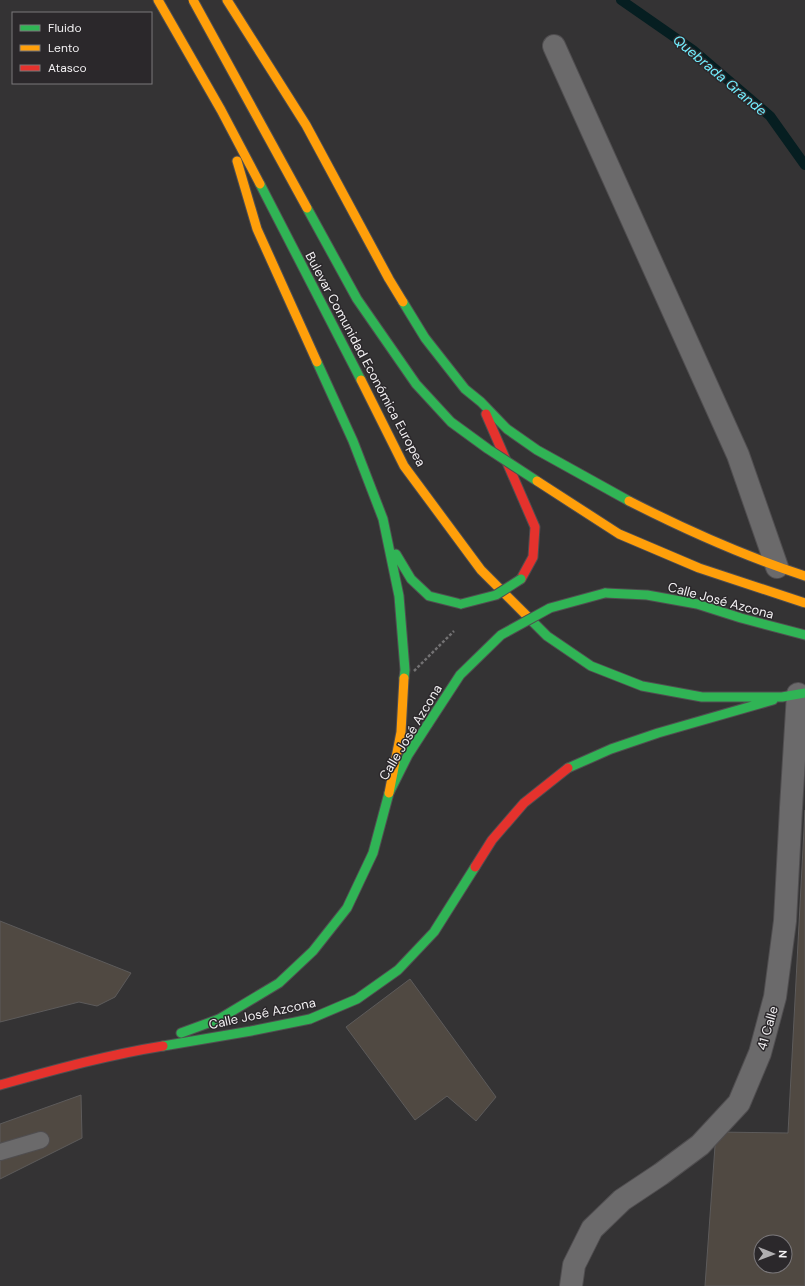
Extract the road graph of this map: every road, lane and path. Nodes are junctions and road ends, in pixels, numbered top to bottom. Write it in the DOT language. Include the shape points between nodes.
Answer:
graph roads {
  1 [pos="158,0"];
  2 [pos="193,0"];
  3 [pos="227,0"];
  4 [pos="554,46"];
  5 [pos="221,110"];
  6 [pos="481,402"];
  7 [pos="386,537"];
  8 [pos="777,567"];
  9 [pos="805,576"];
  10 [pos="805,603"];
  11 [pos="805,635"];
  12 [pos="795,695"];
  13 [pos="389,793"];
  14 [pos="131,1051"];
  15 [pos="0,1084"];
  16 [pos="41,1140"];
  17 [pos="0,1152"];
  18 [pos="570,1286"];
  1 -- 5 [label="main road, Bulevar Comunidad Económica Europea"];
  2 -- 10 [label="main road, bridge" via="357,298 416,384 451,422 619,534 699,568"];
  3 -- 6 [label="main road" via="306,125 389,279 425,338 466,389"];
  4 -- 8 [label="street" via="738,455"];
  5 -- 7 [label="main road" via="258,229 353,441 383,519"];
  5 -- 12 [label="main road, Bulevar Comunidad Económica Europea" via="341,339 404,466 481,570 548,636 591,666 642,686 702,697"];
  6 -- 7 [label="main road, bridge" via="535,527 533,557 521,579 496,595 461,604 429,596 411,579"];
  6 -- 8 [label="main road" via="507,429 537,450 622,498 693,533"];
  7 -- 13 [label="main road" via="399,596 405,670 401,732"];
  8 -- 9 [label="main road"];
  11 -- 13 [label="main road, Calle José Azcona, bridge" via="697,604 647,595 605,593 550,608 501,635 460,675 408,755"];
  12 -- 14 [label="main road, Calle José Azcona" via="658,733 611,748 569,767 524,803 492,840 434,932 398,970 357,999 310,1019"];
  12 -- 18 [label="street, 41 Calle" via="785,921 775,997 760,1053 739,1103 700,1145 622,1200 592,1229 574,1265"];
  13 -- 14 [label="main road, Calle José Azcona" via="373,853 347,908 313,951 279,982 219,1019"];
  14 -- 15 [label="main road, Calle José Azcona"];
  16 -- 17 [label="lane"];
}
